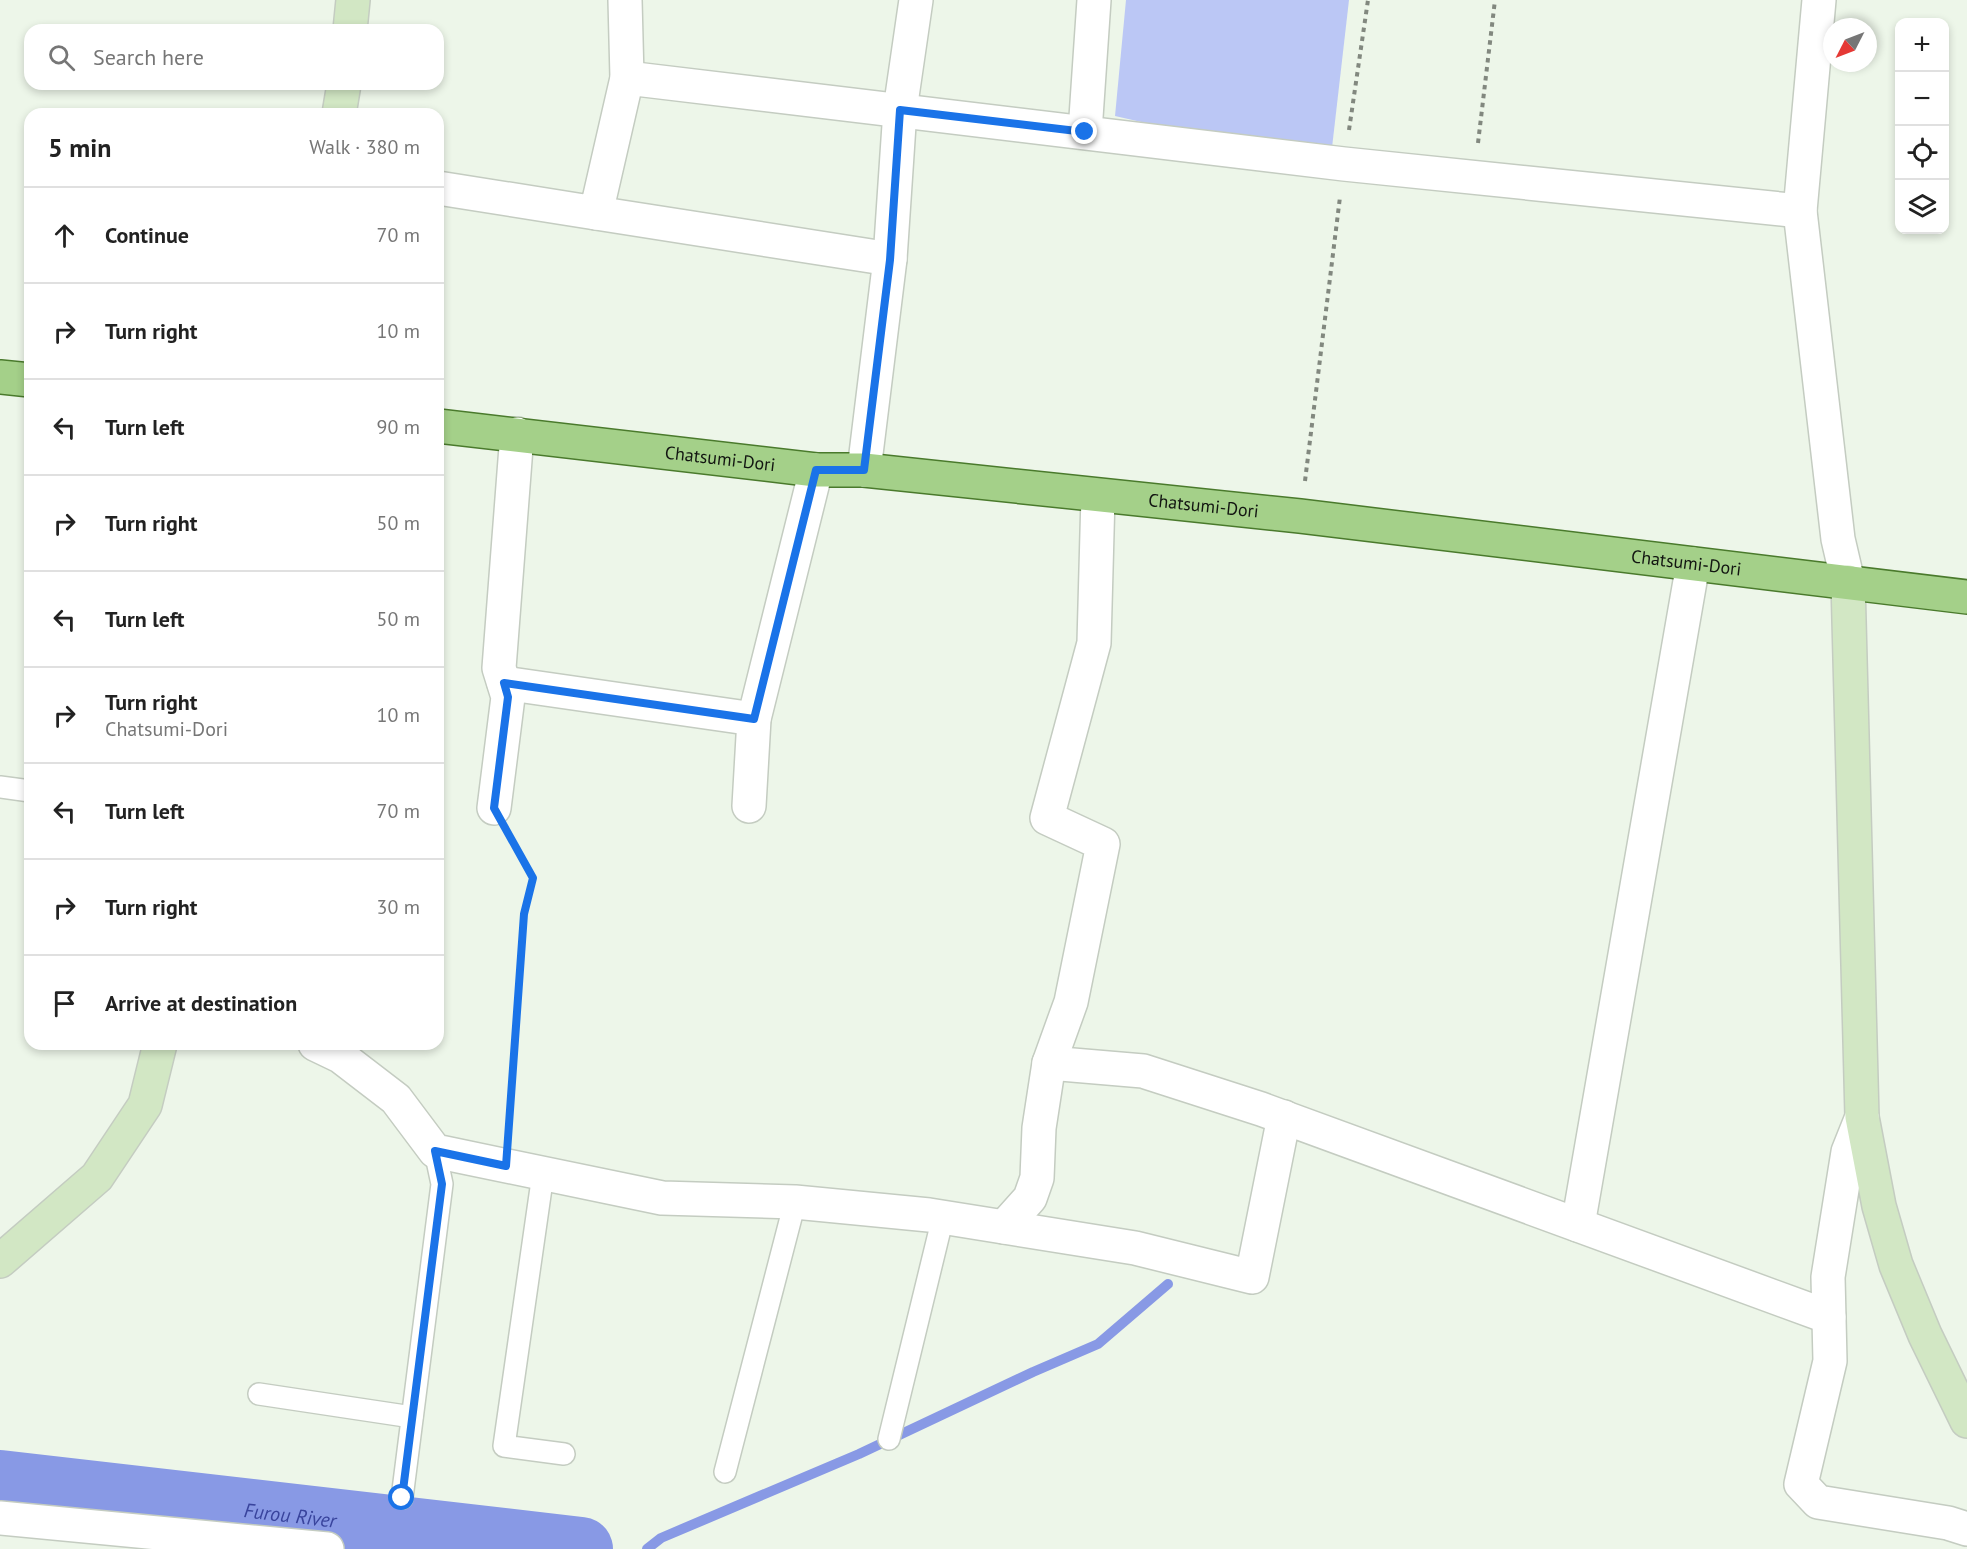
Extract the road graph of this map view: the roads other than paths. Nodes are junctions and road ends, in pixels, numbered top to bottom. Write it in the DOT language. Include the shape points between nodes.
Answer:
graph roads {
  1 [pos="353,0"];
  2 [pos="626,0"];
  3 [pos="916,0"];
  4 [pos="1094,0"];
  5 [pos="1819,0"];
  6 [pos="351,24"];
  7 [pos="627,78"];
  8 [pos="343,90"];
  9 [pos="340,108"];
  10 [pos="900,110"];
  11 [pos="1085,132"];
  12 [pos="444,189"];
  13 [pos="1800,211"];
  14 [pos="597,213"];
  15 [pos="890,260"];
  16 [pos="0,377"];
  17 [pos="24,379"];
  18 [pos="444,427"];
  19 [pos="517,435"];
  20 [pos="816,470"];
  21 [pos="864,470"];
  22 [pos="1098,496"];
  23 [pos="1693,564"];
  24 [pos="1848,582"];
  25 [pos="1967,597"];
  26 [pos="504,683"];
  27 [pos="754,719"];
  28 [pos="0,787"];
  29 [pos="24,790"];
  30 [pos="749,806"];
  31 [pos="494,808"];
  32 [pos="159,1050"];
  33 [pos="328,1050"];
  34 [pos="1049,1064"];
  35 [pos="1284,1117"];
  36 [pos="1862,1117"];
  37 [pos="435,1151"];
  38 [pos="543,1173"];
  39 [pos="795,1202"];
  40 [pos="943,1217"];
  41 [pos="1578,1225"];
  42 [pos="1004,1227"];
  43 [pos="0,1261"];
  44 [pos="1829,1317"];
  45 [pos="259,1394"];
  46 [pos="412,1418"];
  47 [pos="1967,1421"];
  48 [pos="889,1439"];
  49 [pos="564,1454"];
  50 [pos="725,1472"];
  51 [pos="402,1498"];
  52 [pos="0,1518"];
  53 [pos="1967,1529"];
  54 [pos="327,1549"];
  1 -- 6 [label="street"];
  2 -- 7 [label="street"];
  3 -- 10 [label="street"];
  4 -- 11 [label="street"];
  5 -- 13 [label="street"];
  7 -- 10 [label="street"];
  7 -- 14 [label="street"];
  8 -- 9 [label="street"];
  10 -- 11 [label="street"];
  10 -- 15 [label="street"];
  11 -- 13 [label="street" via="1344,164"];
  12 -- 14 [label="street"];
  13 -- 24 [label="street" via="1838,539"];
  14 -- 15 [label="street"];
  15 -- 21 [label="street"];
  16 -- 17 [label="main road"];
  18 -- 19 [label="main road, Chatsumi-Dori"];
  19 -- 20 [label="main road, Chatsumi-Dori"];
  19 -- 26 [label="street" via="499,668"];
  20 -- 21 [label="main road, Chatsumi-Dori"];
  20 -- 27 [label="street"];
  21 -- 22 [label="main road, Chatsumi-Dori"];
  22 -- 23 [label="main road, Chatsumi-Dori" via="1300,516"];
  22 -- 34 [label="street" via="1094,643 1047,818 1103,844 1071,1002"];
  23 -- 24 [label="main road, Chatsumi-Dori"];
  23 -- 41 [label="street"];
  24 -- 25 [label="main road, Chatsumi-Dori"];
  24 -- 36 [label="street"];
  26 -- 27 [label="street"];
  26 -- 31 [label="street" via="508,697"];
  27 -- 30 [label="street"];
  28 -- 29 [label="lane"];
  32 -- 43 [label="street" via="145,1105 97,1177"];
  33 -- 37 [label="street" via="396,1099"];
  34 -- 35 [label="street" via="1143,1071"];
  34 -- 42 [label="street" via="1039,1128 1037,1178 1030,1198"];
  35 -- 41 [label="street"];
  35 -- 42 [label="street" via="1252,1277 1135,1248"];
  36 -- 44 [label="street" via="1848,1152 1828,1277"];
  36 -- 47 [label="street" via="1879,1206 1896,1265"];
  37 -- 38 [label="street"];
  37 -- 46 [label="lane" via="442,1184"];
  38 -- 39 [label="street" via="662,1198"];
  38 -- 49 [label="lane" via="504,1446"];
  39 -- 40 [label="street"];
  39 -- 50 [label="lane"];
  40 -- 42 [label="street"];
  40 -- 48 [label="lane"];
  41 -- 44 [label="street"];
  44 -- 53 [label="street" via="1830,1360 1801,1484 1818,1502"];
  45 -- 46 [label="lane"];
  46 -- 51 [label="lane"];
  52 -- 54 [label="street"];
}
